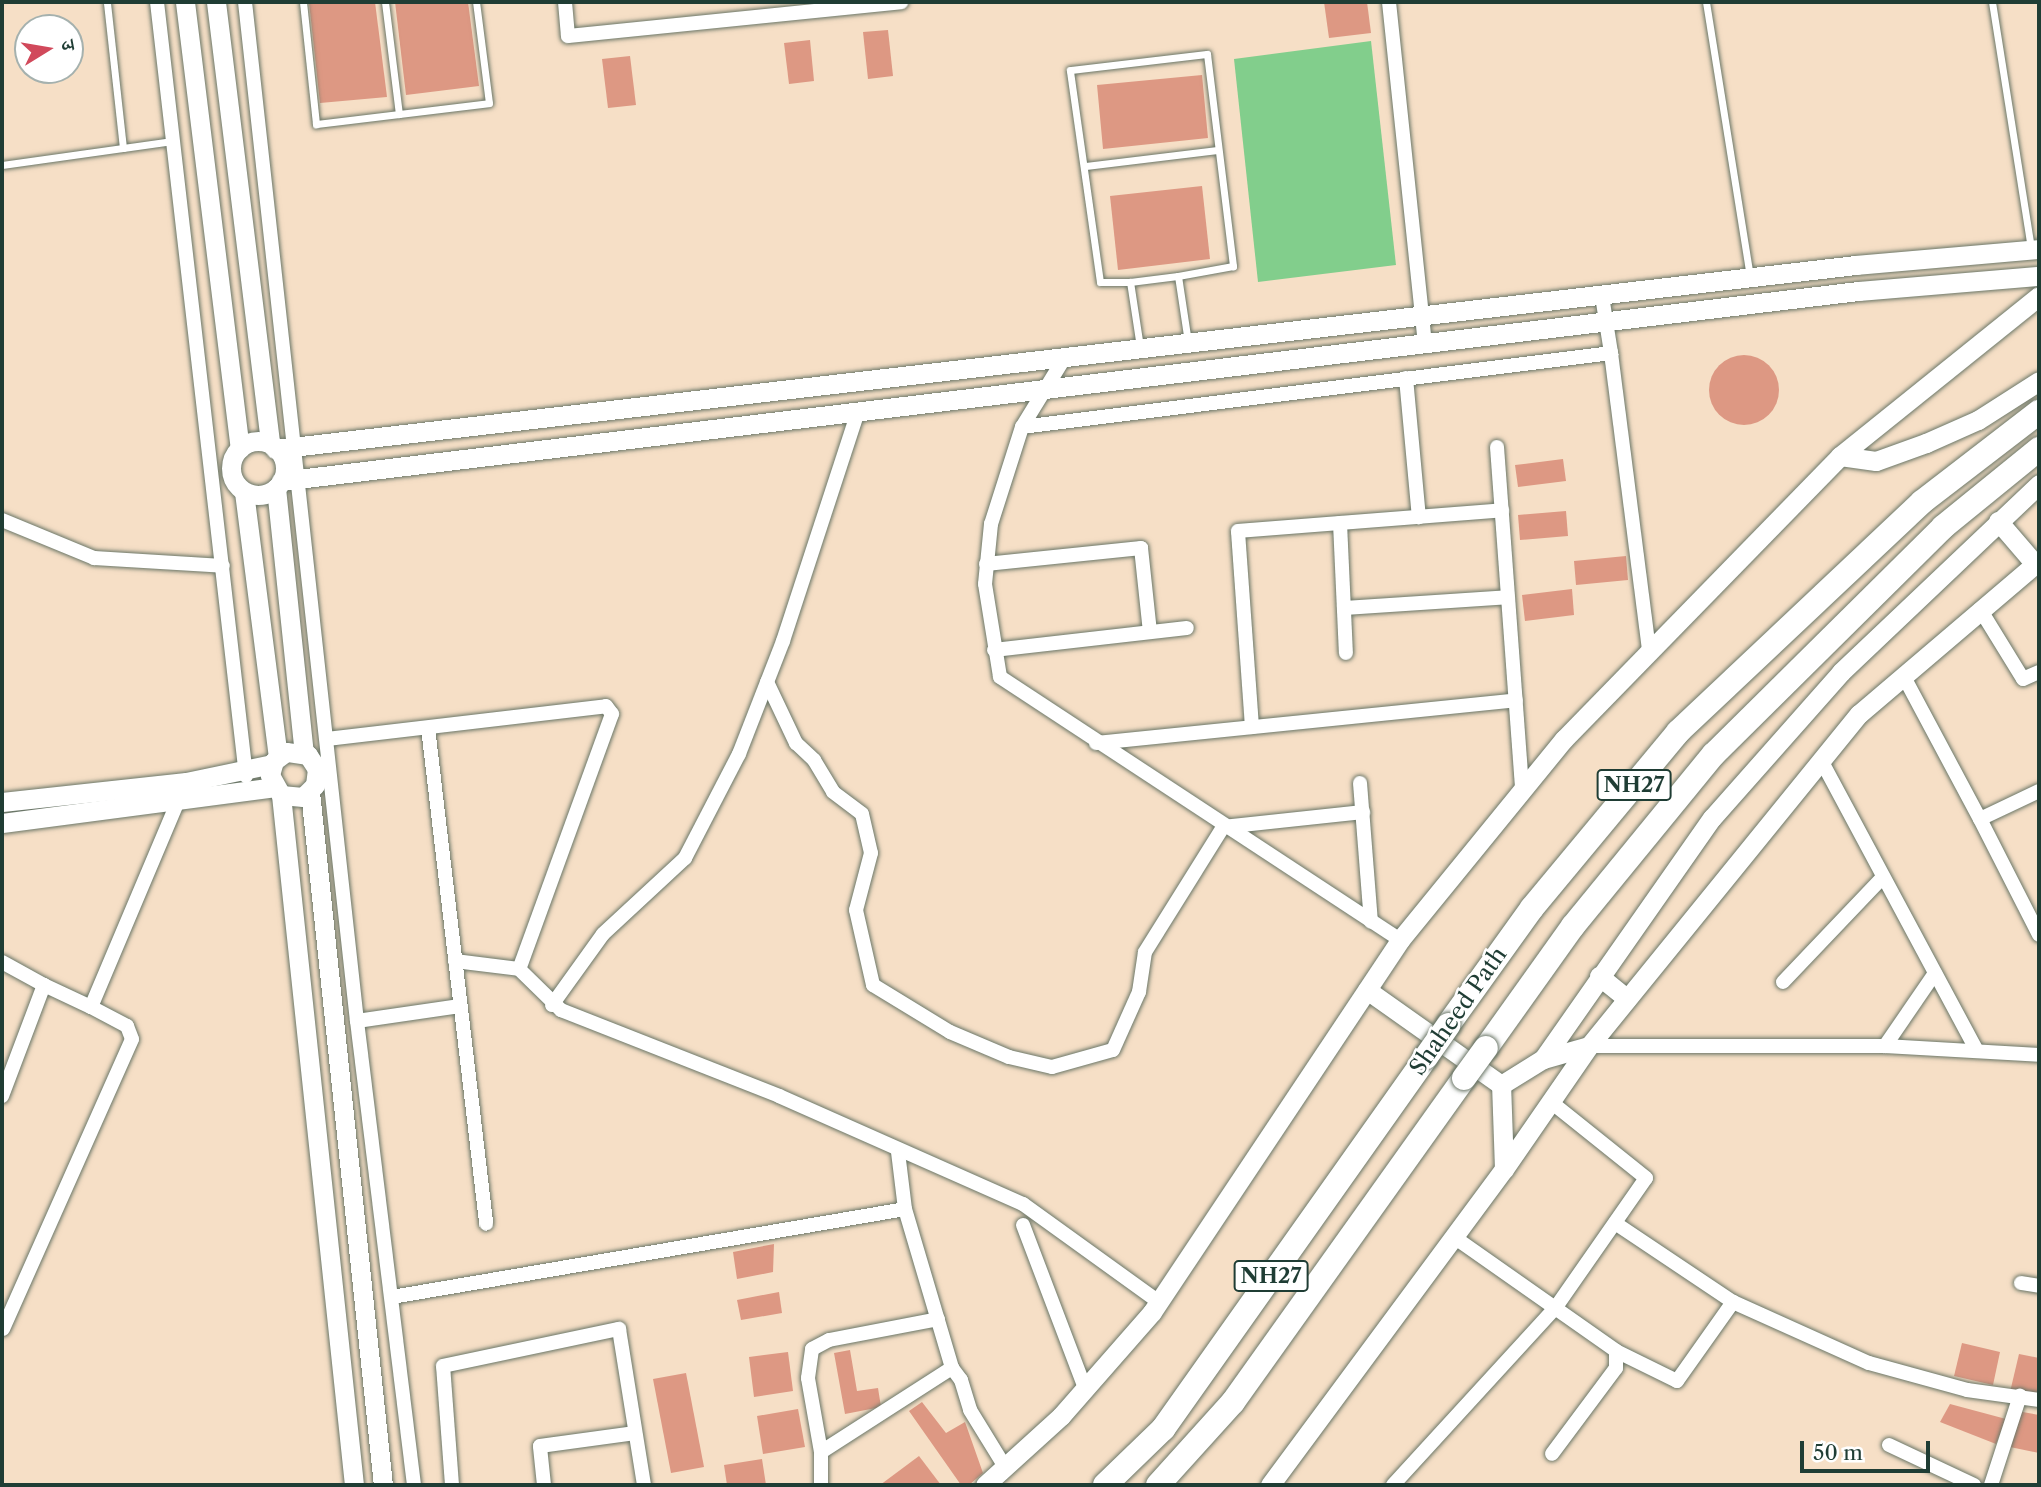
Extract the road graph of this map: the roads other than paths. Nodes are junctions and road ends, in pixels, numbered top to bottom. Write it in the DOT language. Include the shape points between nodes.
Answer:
graph roads {
  1 [pos="107,2"];
  2 [pos="157,2"];
  3 [pos="185,2"];
  4 [pos="216,2"];
  5 [pos="245,2"];
  6 [pos="303,2"];
  7 [pos="386,2"];
  8 [pos="477,2"];
  9 [pos="565,2"];
  10 [pos="901,2"];
  11 [pos="1389,2"];
  12 [pos="1706,2"];
  13 [pos="1992,2"];
  14 [pos="399,114"];
  15 [pos="173,141"];
  16 [pos="123,148"];
  17 [pos="1218,150"];
  18 [pos="2,165"];
  19 [pos="1085,166"];
  20 [pos="2035,250"];
  21 [pos="1178,276"];
  22 [pos="2039,276"];
  23 [pos="1750,278"];
  24 [pos="1130,282"];
  25 [pos="1602,296"];
  26 [pos="2039,296"];
  27 [pos="1423,317"];
  28 [pos="1607,322"];
  29 [pos="1188,343"];
  30 [pos="1426,345"];
  31 [pos="1140,348"];
  32 [pos="1611,353"];
  33 [pos="1065,357"];
  34 [pos="911,375"];
  35 [pos="1406,379"];
  36 [pos="2039,381"];
  37 [pos="1043,392"];
  38 [pos="914,407"];
  39 [pos="2039,412"];
  40 [pos="857,414"];
  41 [pos="1022,427"];
  42 [pos="280,446"];
  43 [pos="1497,447"];
  44 [pos="240,449"];
  45 [pos="2039,449"];
  46 [pos="1840,456"];
  47 [pos="285,483"];
  48 [pos="2039,484"];
  49 [pos="244,492"];
  50 [pos="1502,510"];
  51 [pos="1419,517"];
  52 [pos="2,520"];
  53 [pos="1998,521"];
  54 [pos="1340,523"];
  55 [pos="2037,563"];
  56 [pos="986,564"];
  57 [pos="223,566"];
  58 [pos="1508,597"];
  59 [pos="1344,608"];
  60 [pos="1980,609"];
  61 [pos="1188,628"];
  62 [pos="1150,632"];
  63 [pos="993,650"];
  64 [pos="1649,650"];
  65 [pos="1346,653"];
  66 [pos="2039,672"];
  67 [pos="1903,675"];
  68 [pos="767,682"];
  69 [pos="1516,701"];
  70 [pos="1252,727"];
  71 [pos="428,728"];
  72 [pos="327,739"];
  73 [pos="1096,743"];
  74 [pos="304,753"];
  75 [pos="1821,760"];
  76 [pos="275,761"];
  77 [pos="245,771"];
  78 [pos="186,782"];
  79 [pos="1360,783"];
  80 [pos="1522,790"];
  81 [pos="277,791"];
  82 [pos="2039,791"];
  83 [pos="248,792"];
  84 [pos="310,792"];
  85 [pos="178,801"];
  86 [pos="2,802"];
  87 [pos="1363,812"];
  88 [pos="1980,819"];
  89 [pos="2,823"];
  90 [pos="1223,827"];
  91 [pos="1884,877"];
  92 [pos="1371,922"];
  93 [pos="2039,935"];
  94 [pos="1400,940"];
  95 [pos="455,961"];
  96 [pos="2,962"];
  97 [pos="519,969"];
  98 [pos="1934,973"];
  99 [pos="1599,976"];
  100 [pos="1783,982"];
  101 [pos="44,985"];
  102 [pos="1367,990"];
  103 [pos="1627,999"];
  104 [pos="552,1005"];
  105 [pos="460,1006"];
  106 [pos="91,1007"];
  107 [pos="357,1021"];
  108 [pos="1589,1046"];
  109 [pos="1885,1046"];
  110 [pos="1976,1049"];
  111 [pos="2039,1055"];
  112 [pos="1543,1059"];
  113 [pos="1501,1085"];
  114 [pos="2,1096"];
  115 [pos="1550,1102"];
  116 [pos="898,1152"];
  117 [pos="1504,1168"];
  118 [pos="905,1209"];
  119 [pos="1615,1223"];
  120 [pos="486,1224"];
  121 [pos="1023,1225"];
  122 [pos="1454,1237"];
  123 [pos="2021,1283"];
  124 [pos="2039,1286"];
  125 [pos="392,1297"];
  126 [pos="1159,1301"];
  127 [pos="1732,1302"];
  128 [pos="1556,1307"];
  129 [pos="938,1319"];
  130 [pos="3,1329"];
  131 [pos="1616,1351"];
  132 [pos="952,1368"];
  133 [pos="1084,1386"];
  134 [pos="2020,1396"];
  135 [pos="2039,1400"];
  136 [pos="635,1433"];
  137 [pos="1889,1445"];
  138 [pos="821,1452"];
  139 [pos="1552,1454"];
  140 [pos="1005,1467"];
  141 [pos="354,1485"];
  142 [pos="383,1485"];
  143 [pos="414,1485"];
  144 [pos="452,1485"];
  145 [pos="544,1485"];
  146 [pos="644,1485"];
  147 [pos="821,1485"];
  148 [pos="985,1485"];
  149 [pos="1105,1485"];
  150 [pos="1158,1485"];
  151 [pos="1270,1485"];
  152 [pos="1393,1485"];
  153 [pos="1974,1485"];
  154 [pos="1991,1485"];
  1 -- 16 [label="lane"];
  2 -- 15 [label="street"];
  3 -- 44 [label="street"];
  4 -- 42 [label="street"];
  5 -- 42 [label="street"];
  6 -- 14 [label="lane" via="316,124"];
  7 -- 14 [label="lane"];
  8 -- 14 [label="lane" via="489,103"];
  9 -- 10 [label="street" via="568,36"];
  11 -- 27 [label="street"];
  12 -- 23 [label="lane"];
  13 -- 20 [label="lane"];
  15 -- 16 [label="lane"];
  15 -- 57 [label="street"];
  16 -- 18 [label="lane"];
  17 -- 19 [label="lane"];
  17 -- 19 [label="lane" via="1206,54 1071,68"];
  17 -- 21 [label="lane" via="1233,266"];
  19 -- 24 [label="lane" via="1100,282"];
  20 -- 23 [label="street"];
  21 -- 24 [label="lane"];
  21 -- 29 [label="lane"];
  22 -- 28 [label="street" via="1859,291"];
  23 -- 25 [label="street"];
  24 -- 31 [label="lane"];
  25 -- 27 [label="street"];
  25 -- 28 [label="street"];
  26 -- 46 [label="street"];
  27 -- 29 [label="street"];
  27 -- 30 [label="street"];
  28 -- 30 [label="street"];
  28 -- 32 [label="street"];
  29 -- 31 [label="street"];
  30 -- 37 [label="street"];
  31 -- 33 [label="street"];
  32 -- 35 [label="street"];
  32 -- 64 [label="street"];
  33 -- 34 [label="street"];
  33 -- 37 [label="street"];
  34 -- 38 [label="street"];
  34 -- 42 [label="street"];
  35 -- 41 [label="street"];
  35 -- 51 [label="street"];
  36 -- 46 [label="street" via="1978,420 1888,457 1876,461"];
  37 -- 38 [label="street"];
  37 -- 41 [label="street"];
  38 -- 40 [label="street"];
  39 -- 149 [label="highway, Shaheed Path / NH27, bridge" via="1922,502 1678,732 1532,908 1163,1429"];
  40 -- 47 [label="street"];
  40 -- 68 [label="street"];
  41 -- 56 [label="street" via="991,524"];
  42 -- 44 [label="street" via="252,442"];
  42 -- 47 [label="street"];
  43 -- 50 [label="street"];
  44 -- 49 [label="street" via="231,469"];
  45 -- 150 [label="highway, Shaheed Path / NH27, bridge" via="1942,527 1714,754 1573,926 1233,1402"];
  46 -- 64 [label="street"];
  47 -- 49 [label="street" via="261,495"];
  47 -- 72 [label="street"];
  47 -- 74 [label="street"];
  48 -- 53 [label="street"];
  49 -- 76 [label="street"];
  50 -- 51 [label="street"];
  50 -- 58 [label="street"];
  51 -- 54 [label="street"];
  52 -- 57 [label="street" via="94,558"];
  53 -- 55 [label="street"];
  53 -- 99 [label="street" via="1841,673 1712,818"];
  54 -- 59 [label="street"];
  54 -- 70 [label="street" via="1238,531"];
  55 -- 60 [label="street"];
  56 -- 62 [label="street" via="1141,548"];
  56 -- 63 [label="street" via="987,622"];
  57 -- 77 [label="street"];
  58 -- 59 [label="street"];
  58 -- 69 [label="street"];
  59 -- 65 [label="street"];
  60 -- 66 [label="street" via="2023,678"];
  60 -- 67 [label="street"];
  61 -- 62 [label="street"];
  62 -- 63 [label="street"];
  63 -- 73 [label="street" via="1000,677"];
  64 -- 80 [label="street"];
  67 -- 75 [label="street" via="1859,714"];
  67 -- 88 [label="street"];
  68 -- 90 [label="street" via="796,743 814,760 834,792 862,814 871,853 856,910 873,985 950,1032 1009,1057 1052,1067 1113,1050 1139,992 1145,952"];
  68 -- 104 [label="street" via="739,754 685,858 603,934"];
  69 -- 70 [label="street"];
  69 -- 80 [label="street"];
  70 -- 73 [label="street"];
  71 -- 72 [label="street"];
  71 -- 95 [label="street"];
  71 -- 97 [label="street" via="606,706 612,714"];
  72 -- 107 [label="street"];
  73 -- 90 [label="street"];
  74 -- 76 [label="street" via="293,750"];
  74 -- 84 [label="street" via="317,769"];
  75 -- 91 [label="street"];
  75 -- 103 [label="street"];
  76 -- 77 [label="street"];
  76 -- 81 [label="street"];
  77 -- 78 [label="street"];
  77 -- 83 [label="street"];
  78 -- 85 [label="street"];
  78 -- 86 [label="street"];
  79 -- 87 [label="street"];
  80 -- 94 [label="street"];
  81 -- 83 [label="street"];
  81 -- 84 [label="street" via="295,799"];
  81 -- 141 [label="street"];
  82 -- 88 [label="street"];
  83 -- 85 [label="street"];
  84 -- 142 [label="street"];
  85 -- 89 [label="street"];
  85 -- 106 [label="street"];
  87 -- 90 [label="street"];
  87 -- 92 [label="street"];
  88 -- 93 [label="street"];
  90 -- 92 [label="street"];
  91 -- 98 [label="street"];
  91 -- 100 [label="street"];
  92 -- 94 [label="street"];
  94 -- 102 [label="street"];
  95 -- 97 [label="street"];
  95 -- 105 [label="street"];
  96 -- 101 [label="street"];
  97 -- 104 [label="street"];
  98 -- 109 [label="street"];
  98 -- 110 [label="street"];
  99 -- 103 [label="street"];
  99 -- 112 [label="street"];
  101 -- 106 [label="street"];
  101 -- 114 [label="street"];
  102 -- 113 [label="street"];
  102 -- 126 [label="street"];
  103 -- 108 [label="street"];
  104 -- 116 [label="street" via="779,1096"];
  105 -- 107 [label="street"];
  105 -- 120 [label="street"];
  106 -- 130 [label="street" via="127,1026 132,1039"];
  107 -- 125 [label="street"];
  108 -- 109 [label="street"];
  108 -- 112 [label="street"];
  108 -- 115 [label="street"];
  109 -- 110 [label="street"];
  110 -- 111 [label="street"];
  112 -- 113 [label="street"];
  113 -- 117 [label="street"];
  115 -- 117 [label="street"];
  115 -- 119 [label="street" via="1646,1178"];
  116 -- 118 [label="street"];
  116 -- 126 [label="street" via="1023,1205"];
  117 -- 122 [label="street"];
  118 -- 125 [label="street"];
  118 -- 129 [label="street"];
  119 -- 127 [label="street"];
  119 -- 128 [label="street"];
  121 -- 133 [label="street"];
  122 -- 128 [label="street"];
  122 -- 151 [label="street"];
  123 -- 124 [label="street"];
  125 -- 143 [label="street"];
  126 -- 133 [label="street"];
  127 -- 131 [label="street" via="1677,1381"];
  127 -- 134 [label="street" via="1869,1363 1967,1390"];
  128 -- 131 [label="street"];
  128 -- 152 [label="street"];
  129 -- 132 [label="street"];
  129 -- 138 [label="street" via="829,1340 812,1349 808,1378"];
  131 -- 139 [label="street" via="1616,1368"];
  132 -- 138 [label="street"];
  132 -- 140 [label="street" via="961,1380 970,1410"];
  133 -- 140 [label="street" via="1061,1416"];
  134 -- 135 [label="street"];
  134 -- 154 [label="street"];
  136 -- 144 [label="street" via="619,1329 443,1366"];
  136 -- 145 [label="street" via="540,1446"];
  136 -- 146 [label="street"];
  137 -- 153 [label="street"];
  138 -- 147 [label="street"];
  140 -- 148 [label="street"];
}
